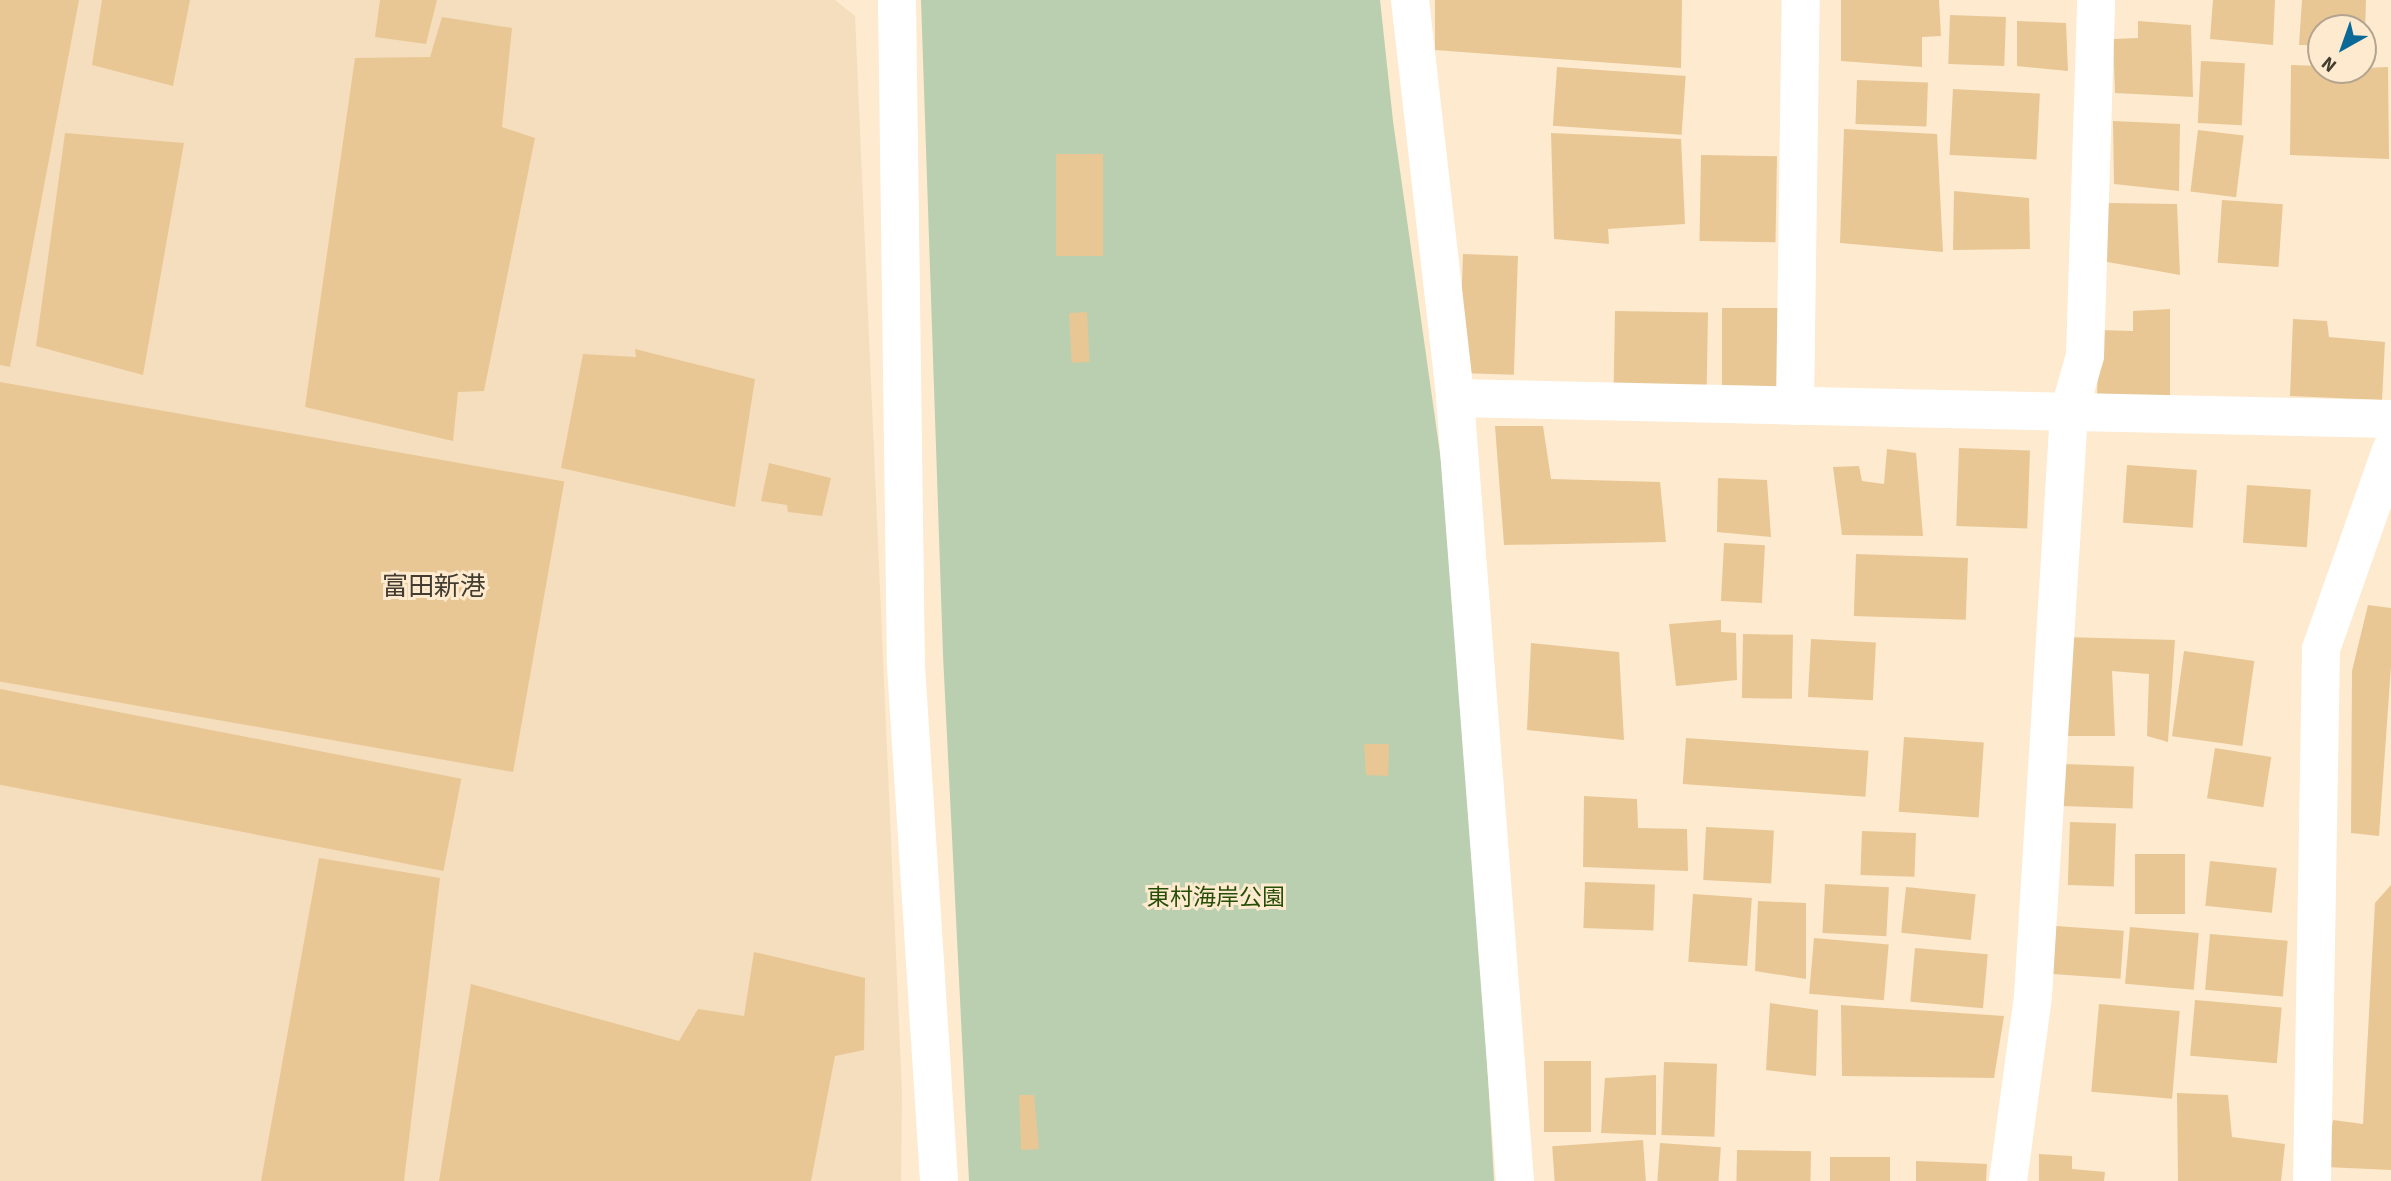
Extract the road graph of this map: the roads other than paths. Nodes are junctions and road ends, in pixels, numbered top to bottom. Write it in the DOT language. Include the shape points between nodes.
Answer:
graph roads {
  1 [pos="897,0"];
  2 [pos="1410,0"];
  3 [pos="1801,0"];
  4 [pos="2096,0"];
  5 [pos="1455,398"];
  6 [pos="1795,406"];
  7 [pos="2069,412"];
  8 [pos="2391,419"];
  9 [pos="2391,450"];
  10 [pos="939,1181"];
  11 [pos="1515,1181"];
  12 [pos="2008,1181"];
  13 [pos="2312,1181"];
  1 -- 10 [label="street" via="906,666"];
  2 -- 5 [label="street"];
  3 -- 6 [label="street"];
  4 -- 7 [label="street" via="2085,356"];
  5 -- 6 [label="street"];
  5 -- 11 [label="street"];
  6 -- 7 [label="street"];
  7 -- 8 [label="street"];
  7 -- 12 [label="street" via="2033,996"];
  9 -- 13 [label="street" via="2321,649"];
}
